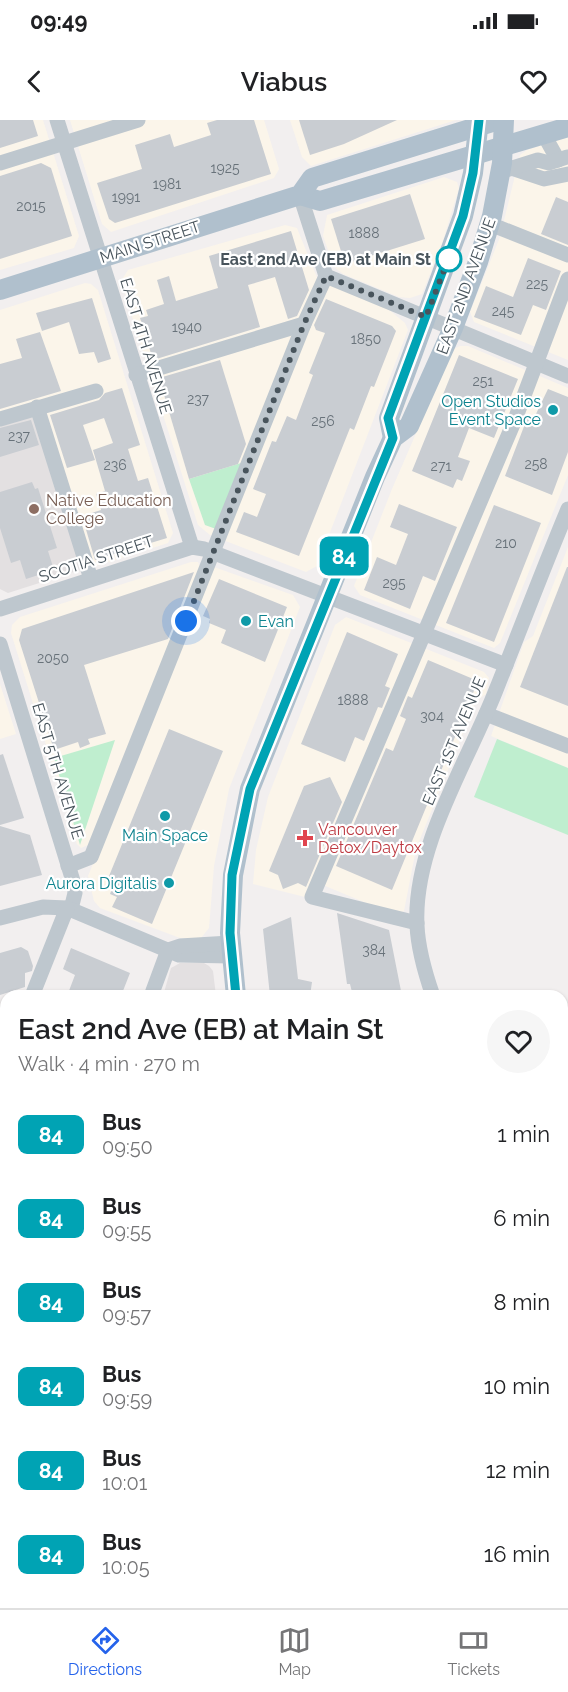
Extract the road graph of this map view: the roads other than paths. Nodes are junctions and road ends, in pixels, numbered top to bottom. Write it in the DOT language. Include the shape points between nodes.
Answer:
graph roads {
  1 [pos="57,120"];
  2 [pos="138,120"];
  3 [pos="499,120"];
  4 [pos="504,120"];
  5 [pos="478,123"];
  6 [pos="568,127"];
  7 [pos="544,135"];
  8 [pos="64,142"];
  9 [pos="502,147"];
  10 [pos="475,154"];
  11 [pos="564,161"];
  12 [pos="0,163"];
  13 [pos="506,170"];
  14 [pos="568,174"];
  15 [pos="300,195"];
  16 [pos="490,224"];
  17 [pos="568,255"];
  18 [pos="100,258"];
  19 [pos="326,276"];
  20 [pos="568,279"];
  21 [pos="0,290"];
  22 [pos="426,317"];
  23 [pos="304,324"];
  24 [pos="453,328"];
  25 [pos="536,362"];
  26 [pos="136,375"];
  27 [pos="568,376"];
  28 [pos="96,391"];
  29 [pos="37,408"];
  30 [pos="0,419"];
  31 [pos="393,438"];
  32 [pos="568,508"];
  33 [pos="192,547"];
  34 [pos="213,552"];
  35 [pos="91,579"];
  36 [pos="328,597"];
  37 [pos="0,609"];
  38 [pos="423,633"];
  39 [pos="0,644"];
  40 [pos="506,665"];
  41 [pos="486,714"];
  42 [pos="568,746"];
  43 [pos="68,866"];
  44 [pos="69,908"];
  45 [pos="0,918"];
  46 [pos="417,923"];
  47 [pos="168,950"];
  48 [pos="231,950"];
  49 [pos="35,990"];
  50 [pos="153,990"];
  51 [pos="235,990"];
  52 [pos="431,990"];
  1 -- 8 [label="street, EAST 4TH AVENUE"];
  2 -- 8 [label="street"];
  3 -- 5 [label="main road, MAIN STREET"];
  4 -- 9 [label="main road, EAST 2ND AVENUE"];
  5 -- 10 [label="main road, EAST 2ND AVENUE"];
  5 -- 15 [label="main road, MAIN STREET" via="312,178"];
  6 -- 7 [label="main road, MAIN STREET"];
  7 -- 9 [label="main road, MAIN STREET"];
  7 -- 11 [label="street"];
  8 -- 12 [label="street"];
  8 -- 18 [label="street, EAST 4TH AVENUE"];
  9 -- 10 [label="main road, MAIN STREET"];
  9 -- 13 [label="main road, EAST 2ND AVENUE"];
  10 -- 15 [label="main road, MAIN STREET" via="320,201"];
  10 -- 22 [label="main road, EAST 2ND AVENUE" via="460,225"];
  11 -- 13 [label="street" via="538,160"];
  13 -- 14 [label="street" via="544,179"];
  13 -- 16 [label="main road, EAST 2ND AVENUE"];
  15 -- 18 [label="main road, MAIN STREET"];
  15 -- 19 [label="street"];
  16 -- 17 [label="street"];
  16 -- 24 [label="main road, EAST 2ND AVENUE"];
  18 -- 21 [label="main road, MAIN STREET"];
  18 -- 26 [label="street, EAST 4TH AVENUE"];
  19 -- 22 [label="street"];
  19 -- 23 [label="street"];
  20 -- 25 [label="street"];
  22 -- 24 [label="street"];
  22 -- 31 [label="main road, EAST 2ND AVENUE" via="388,418"];
  23 -- 26 [label="street"];
  23 -- 34 [label="street"];
  24 -- 25 [label="street"];
  24 -- 31 [label="main road, EAST 2ND AVENUE" via="409,426"];
  25 -- 27 [label="street"];
  25 -- 38 [label="street"];
  26 -- 33 [label="street, EAST 4TH AVENUE"];
  28 -- 29 [label="street"];
  29 -- 30 [label="street"];
  29 -- 35 [label="street"];
  31 -- 36 [label="main road, EAST 2ND AVENUE"];
  32 -- 40 [label="street, EAST 1ST AVENUE"];
  33 -- 34 [label="street"];
  33 -- 35 [label="street, SCOTIA STREET"];
  34 -- 36 [label="street"];
  34 -- 43 [label="street" via="91,857"];
  35 -- 37 [label="street, SCOTIA STREET"];
  36 -- 38 [label="street"];
  36 -- 48 [label="main road, EAST 2ND AVENUE" via="250,789 232,875"];
  38 -- 40 [label="street"];
  38 -- 46 [label="street" via="312,897"];
  39 -- 43 [label="street, EAST 5TH AVENUE"];
  40 -- 41 [label="street, EAST 1ST AVENUE"];
  41 -- 42 [label="street"];
  41 -- 46 [label="street, EAST 1ST AVENUE" via="434,834 422,878"];
  43 -- 44 [label="street, EAST 5TH AVENUE" via="75,893"];
  44 -- 45 [label="street" via="43,907"];
  44 -- 47 [label="street"];
  44 -- 49 [label="street"];
  46 -- 52 [label="street, EAST 1ST AVENUE" via="420,956"];
  47 -- 48 [label="street" via="180,946"];
  47 -- 50 [label="street"];
  48 -- 51 [label="main road, EAST 2ND AVENUE"];
}
